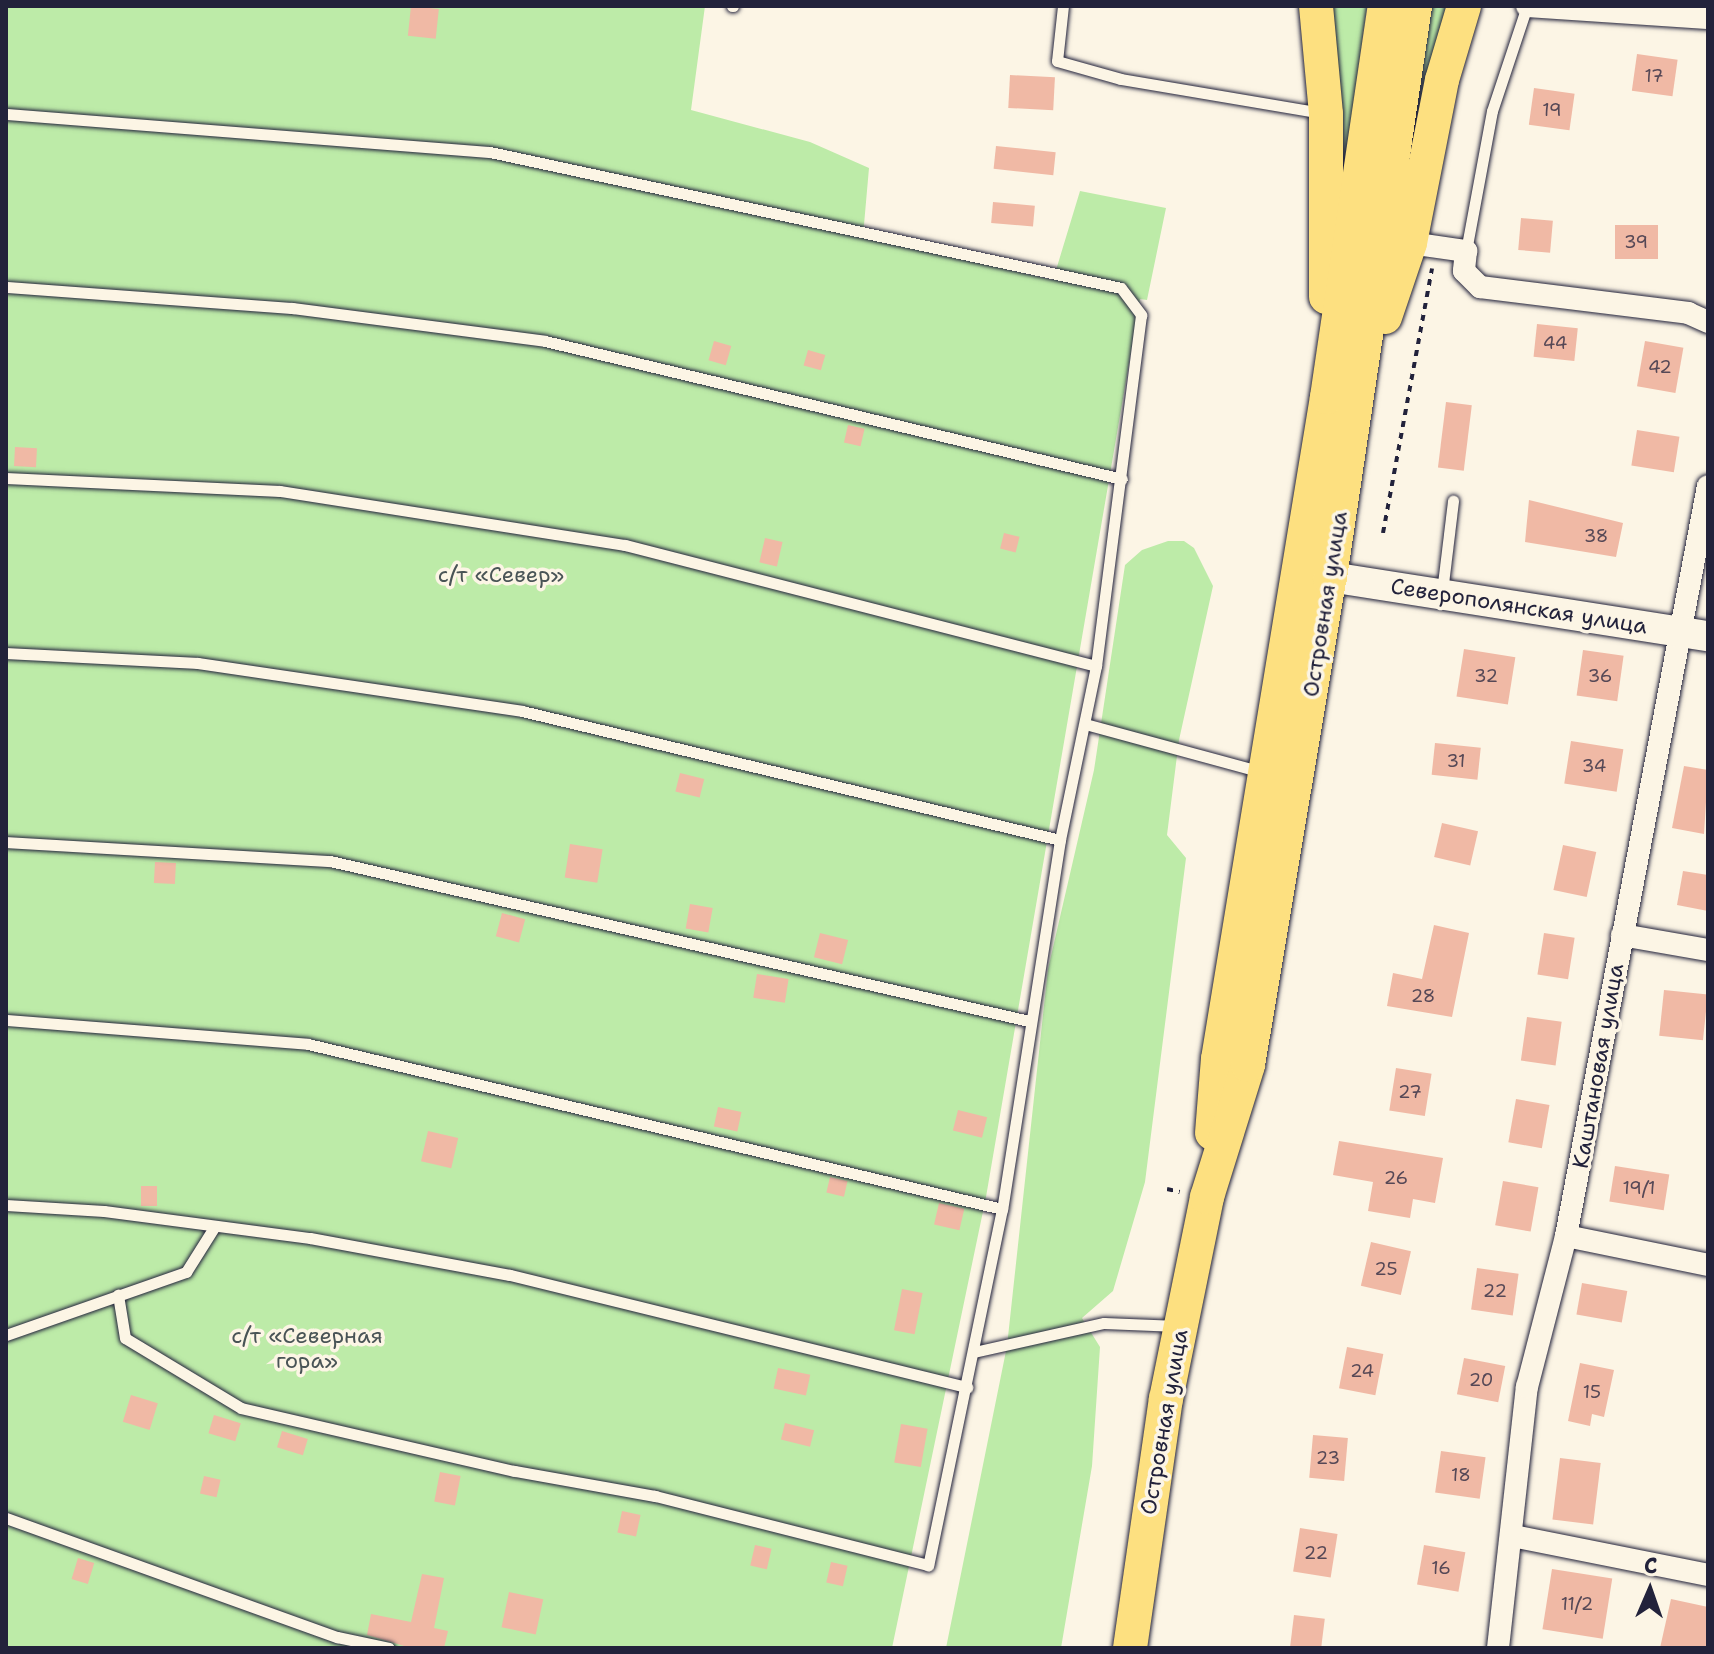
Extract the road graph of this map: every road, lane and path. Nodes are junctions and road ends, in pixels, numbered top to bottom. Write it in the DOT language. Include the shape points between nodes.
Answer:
graph roads {
  1 [pos="1063,6"];
  2 [pos="1316,6"];
  3 [pos="1385,6"];
  4 [pos="1415,6"];
  5 [pos="1464,6"];
  6 [pos="1527,6"];
  7 [pos="1708,18"];
  8 [pos="6,114"];
  9 [pos="1326,114"];
  10 [pos="1466,251"];
  11 [pos="1421,255"];
  12 [pos="6,287"];
  13 [pos="1708,322"];
  14 [pos="1342,398"];
  15 [pos="6,478"];
  16 [pos="1122,479"];
  17 [pos="1708,486"];
  18 [pos="1453,501"];
  19 [pos="1383,533"];
  20 [pos="1330,577"];
  21 [pos="1441,594"];
  22 [pos="1678,631"];
  23 [pos="1708,636"];
  24 [pos="6,653"];
  25 [pos="1096,666"];
  26 [pos="1085,724"];
  27 [pos="1267,773"];
  28 [pos="1060,840"];
  29 [pos="6,842"];
  30 [pos="1622,935"];
  31 [pos="1708,950"];
  32 [pos="6,1020"];
  33 [pos="1029,1021"];
  34 [pos="1207,1197"];
  35 [pos="6,1205"];
  36 [pos="1002,1209"];
  37 [pos="215,1226"];
  38 [pos="1566,1236"];
  39 [pos="1708,1265"];
  40 [pos="118,1295"];
  41 [pos="1181,1326"];
  42 [pos="6,1335"];
  43 [pos="974,1352"];
  44 [pos="967,1387"];
  45 [pos="6,1518"];
  46 [pos="1513,1536"];
  47 [pos="1708,1575"];
  48 [pos="389,1648"];
  49 [pos="1130,1648"];
  50 [pos="1498,1648"];
  1 -- 9 [label="lane" via="1057,61 1121,79"];
  2 -- 9 [label="main road"];
  3 -- 14 [label="main road, Островная улица"];
  4 -- 14 [label="main road, Островная улица"];
  5 -- 11 [label="main road" via="1442,80"];
  6 -- 7 [label="street"];
  6 -- 10 [label="lane" via="1492,111"];
  8 -- 16 [label="lane" via="490,152 1121,288 1141,315"];
  9 -- 14 [label="main road"];
  10 -- 11 [label="street"];
  10 -- 13 [label="street" via="1464,271 1480,287 1688,313"];
  11 -- 14 [label="main road"];
  11 -- 19 [label="path"];
  12 -- 16 [label="lane" via="292,308 545,341"];
  14 -- 20 [label="main road, Островная улица"];
  14 -- 27 [label="main road, Островная улица"];
  15 -- 25 [label="lane" via="280,491 625,545"];
  16 -- 25 [label="lane"];
  17 -- 22 [label="street, Каштановая улица"];
  18 -- 21 [label="lane"];
  20 -- 21 [label="street, Северополянская улица"];
  20 -- 34 [label="main road, Островная улица" via="1248,1065"];
  21 -- 22 [label="street, Северополянская улица"];
  22 -- 23 [label="street, Северополянская улица"];
  22 -- 30 [label="street, Каштановая улица"];
  24 -- 28 [label="lane" via="198,663 522,711"];
  25 -- 26 [label="lane"];
  26 -- 27 [label="lane"];
  26 -- 28 [label="lane"];
  27 -- 34 [label="main road, Островная улица" via="1218,1059"];
  28 -- 33 [label="lane"];
  29 -- 33 [label="lane" via="330,861"];
  30 -- 31 [label="street"];
  30 -- 38 [label="street, Каштановая улица"];
  32 -- 36 [label="lane" via="308,1044"];
  33 -- 36 [label="lane"];
  34 -- 41 [label="main road, Островная улица"];
  35 -- 37 [label="lane"];
  36 -- 43 [label="lane"];
  37 -- 40 [label="lane" via="186,1272"];
  37 -- 44 [label="lane" via="510,1275"];
  38 -- 39 [label="street"];
  38 -- 46 [label="street, Каштановая улица" via="1527,1387"];
  40 -- 42 [label="lane"];
  40 -- 44 [label="lane" via="125,1338 241,1408 514,1471 655,1496 928,1565"];
  41 -- 43 [label="lane" via="1104,1323"];
  41 -- 49 [label="main road, Островная улица" via="1151,1489"];
  43 -- 44 [label="lane"];
  45 -- 48 [label="lane" via="337,1637"];
  46 -- 47 [label="street"];
  46 -- 50 [label="street, Каштановая улица"];
}
